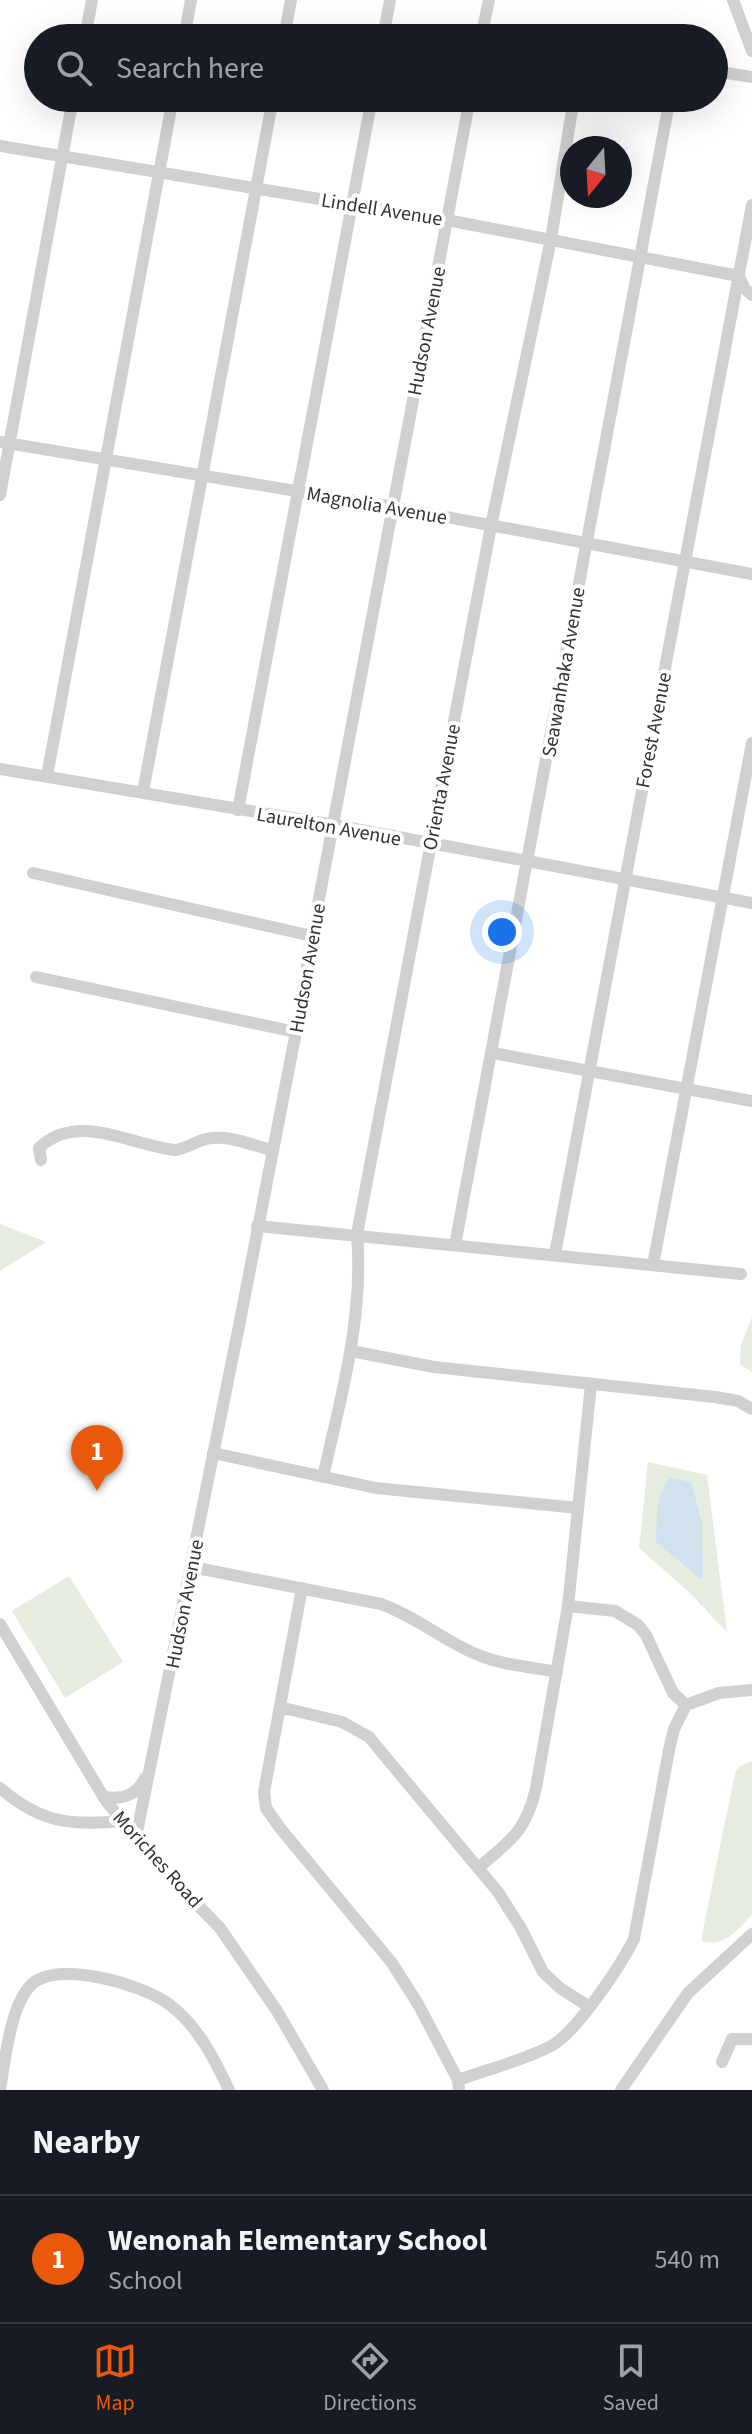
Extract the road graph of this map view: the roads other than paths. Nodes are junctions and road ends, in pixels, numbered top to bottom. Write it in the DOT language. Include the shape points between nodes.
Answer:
graph roads {
  1 [pos="92,0"];
  2 [pos="191,0"];
  3 [pos="291,0"];
  4 [pos="390,0"];
  5 [pos="489,0"];
  6 [pos="733,0"];
  7 [pos="88,24"];
  8 [pos="187,24"];
  9 [pos="287,24"];
  10 [pos="386,24"];
  11 [pos="484,24"];
  12 [pos="752,51"];
  13 [pos="728,73"];
  14 [pos="752,77"];
  15 [pos="70,112"];
  16 [pos="170,112"];
  17 [pos="270,112"];
  18 [pos="370,112"];
  19 [pos="467,112"];
  20 [pos="572,112"];
  21 [pos="667,112"];
  22 [pos="0,146"];
  23 [pos="62,156"];
  24 [pos="159,172"];
  25 [pos="255,189"];
  26 [pos="353,205"];
  27 [pos="752,205"];
  28 [pos="447,220"];
  29 [pos="551,239"];
  30 [pos="641,256"];
  31 [pos="739,276"];
  32 [pos="752,295"];
  33 [pos="5,443"];
  34 [pos="106,459"];
  35 [pos="203,475"];
  36 [pos="298,492"];
  37 [pos="0,495"];
  38 [pos="393,507"];
  39 [pos="491,526"];
  40 [pos="587,543"];
  41 [pos="685,562"];
  42 [pos="752,574"];
  43 [pos="752,743"];
  44 [pos="0,769"];
  45 [pos="47,776"];
  46 [pos="143,792"];
  47 [pos="238,810"];
  48 [pos="334,825"];
  49 [pos="431,844"];
  50 [pos="528,860"];
  51 [pos="33,873"];
  52 [pos="625,878"];
  53 [pos="723,897"];
  54 [pos="752,903"];
  55 [pos="312,936"];
  56 [pos="36,977"];
  57 [pos="296,1032"];
  58 [pos="493,1053"];
  59 [pos="590,1072"];
  60 [pos="687,1089"];
  61 [pos="752,1101"];
  62 [pos="271,1150"];
  63 [pos="41,1160"];
  64 [pos="257,1226"];
  65 [pos="357,1234"];
  66 [pos="455,1245"];
  67 [pos="555,1254"];
  68 [pos="653,1265"];
  69 [pos="741,1274"];
  70 [pos="351,1351"];
  71 [pos="591,1384"];
  72 [pos="752,1409"];
  73 [pos="213,1453"];
  74 [pos="323,1477"];
  75 [pos="578,1508"];
  76 [pos="192,1567"];
  77 [pos="302,1588"];
  78 [pos="568,1606"];
  79 [pos="0,1624"];
  80 [pos="557,1672"];
  81 [pos="752,1690"];
  82 [pos="686,1705"];
  83 [pos="280,1710"];
  84 [pos="151,1764"];
  85 [pos="0,1788"];
  86 [pos="104,1797"];
  87 [pos="123,1821"];
  88 [pos="136,1837"];
  89 [pos="478,1868"];
  90 [pos="752,1934"];
  91 [pos="588,2006"];
  92 [pos="752,2039"];
  93 [pos="722,2062"];
  94 [pos="459,2085"];
  95 [pos="0,2090"];
  96 [pos="229,2090"];
  97 [pos="323,2090"];
  98 [pos="621,2090"];
  1 -- 7 [label="street"];
  2 -- 8 [label="street"];
  3 -- 9 [label="street"];
  4 -- 10 [label="street"];
  5 -- 11 [label="street"];
  6 -- 12 [label="street"];
  13 -- 14 [label="street"];
  15 -- 23 [label="street"];
  16 -- 24 [label="street"];
  17 -- 25 [label="street"];
  18 -- 26 [label="street"];
  19 -- 28 [label="street, Hudson Avenue"];
  20 -- 29 [label="street, Orienta Avenue"];
  21 -- 30 [label="street, Seawanhaka Avenue"];
  22 -- 23 [label="street, Lindell Avenue"];
  23 -- 24 [label="street, Lindell Avenue"];
  23 -- 33 [label="street"];
  24 -- 25 [label="street, Lindell Avenue"];
  24 -- 34 [label="street"];
  25 -- 26 [label="street, Lindell Avenue"];
  25 -- 35 [label="street"];
  26 -- 28 [label="street, Lindell Avenue"];
  26 -- 36 [label="street"];
  27 -- 31 [label="street, Forest Avenue"];
  28 -- 29 [label="street, Lindell Avenue"];
  28 -- 38 [label="street, Hudson Avenue"];
  29 -- 30 [label="street, Lindell Avenue"];
  29 -- 39 [label="street, Orienta Avenue"];
  30 -- 31 [label="street, Lindell Avenue"];
  30 -- 40 [label="street, Seawanhaka Avenue"];
  31 -- 32 [label="street"];
  31 -- 41 [label="street, Forest Avenue"];
  33 -- 34 [label="street, Magnolia Avenue"];
  33 -- 37 [label="street"];
  34 -- 35 [label="street, Magnolia Avenue"];
  34 -- 45 [label="street"];
  35 -- 36 [label="street, Magnolia Avenue"];
  35 -- 46 [label="street"];
  36 -- 38 [label="street, Magnolia Avenue"];
  36 -- 47 [label="street"];
  38 -- 39 [label="street, Magnolia Avenue"];
  38 -- 48 [label="street, Hudson Avenue"];
  39 -- 40 [label="street, Magnolia Avenue"];
  39 -- 49 [label="street, Orienta Avenue"];
  40 -- 41 [label="street, Magnolia Avenue"];
  40 -- 50 [label="street, Seawanhaka Avenue"];
  41 -- 42 [label="street, Magnolia Avenue"];
  41 -- 52 [label="street, Forest Avenue"];
  43 -- 53 [label="street"];
  44 -- 45 [label="street, Laurelton Avenue"];
  45 -- 46 [label="street, Laurelton Avenue"];
  46 -- 47 [label="street, Laurelton Avenue"];
  47 -- 48 [label="street, Laurelton Avenue"];
  48 -- 49 [label="street, Laurelton Avenue"];
  48 -- 55 [label="street, Hudson Avenue"];
  49 -- 50 [label="street, Laurelton Avenue"];
  49 -- 65 [label="street, Orienta Avenue"];
  50 -- 52 [label="street, Laurelton Avenue"];
  50 -- 58 [label="street, Seawanhaka Avenue"];
  51 -- 55 [label="street"];
  52 -- 53 [label="street, Laurelton Avenue"];
  52 -- 59 [label="street, Forest Avenue"];
  53 -- 54 [label="street, Laurelton Avenue"];
  53 -- 60 [label="street"];
  55 -- 57 [label="street, Hudson Avenue"];
  56 -- 57 [label="street"];
  57 -- 62 [label="street, Hudson Avenue"];
  58 -- 59 [label="street"];
  58 -- 66 [label="street, Seawanhaka Avenue"];
  59 -- 60 [label="street"];
  59 -- 67 [label="street, Forest Avenue"];
  60 -- 61 [label="street"];
  60 -- 68 [label="street"];
  62 -- 63 [label="street" via="224,1138 175,1150 76,1130 49,1139 39,1148"];
  62 -- 64 [label="street, Hudson Avenue"];
  64 -- 65 [label="street"];
  64 -- 73 [label="street, Hudson Avenue"];
  65 -- 66 [label="street"];
  65 -- 70 [label="street, Orienta Avenue" via="360,1286"];
  66 -- 67 [label="street"];
  67 -- 68 [label="street"];
  68 -- 69 [label="street"];
  70 -- 71 [label="street" via="434,1367"];
  70 -- 74 [label="street, Orienta Avenue"];
  71 -- 72 [label="street" via="715,1397"];
  71 -- 75 [label="street"];
  73 -- 74 [label="street"];
  73 -- 76 [label="street, Hudson Avenue"];
  74 -- 75 [label="street" via="386,1489"];
  75 -- 78 [label="street"];
  76 -- 77 [label="street"];
  76 -- 84 [label="street, Hudson Avenue"];
  77 -- 80 [label="street" via="381,1604 407,1613 478,1655"];
  77 -- 83 [label="street"];
  78 -- 80 [label="street"];
  78 -- 82 [label="street" via="615,1611 638,1625 673,1693"];
  79 -- 86 [label="street, Moriches Road"];
  80 -- 89 [label="street" via="525,1822"];
  81 -- 82 [label="street" via="719,1693"];
  82 -- 91 [label="street" via="669,1750 634,1939"];
  83 -- 89 [label="street" via="342,1722 369,1737"];
  83 -- 94 [label="street" via="264,1792 266,1808 392,1963"];
  84 -- 86 [label="street" via="139,1790 120,1798"];
  84 -- 88 [label="street, Hudson Avenue"];
  85 -- 87 [label="street" via="26,1809 55,1820"];
  86 -- 87 [label="street, Moriches Road"];
  87 -- 88 [label="street, Moriches Road"];
  88 -- 97 [label="street, Moriches Road" via="220,1928"];
  89 -- 91 [label="street" via="521,1928 543,1972"];
  90 -- 98 [label="street" via="688,1993"];
  91 -- 94 [label="street" via="553,2045"];
  92 -- 93 [label="street" via="732,2039"];
  95 -- 96 [label="street" via="21,1999 32,1983 52,1975 80,1974 145,1992 170,2005 210,2050"];
}
